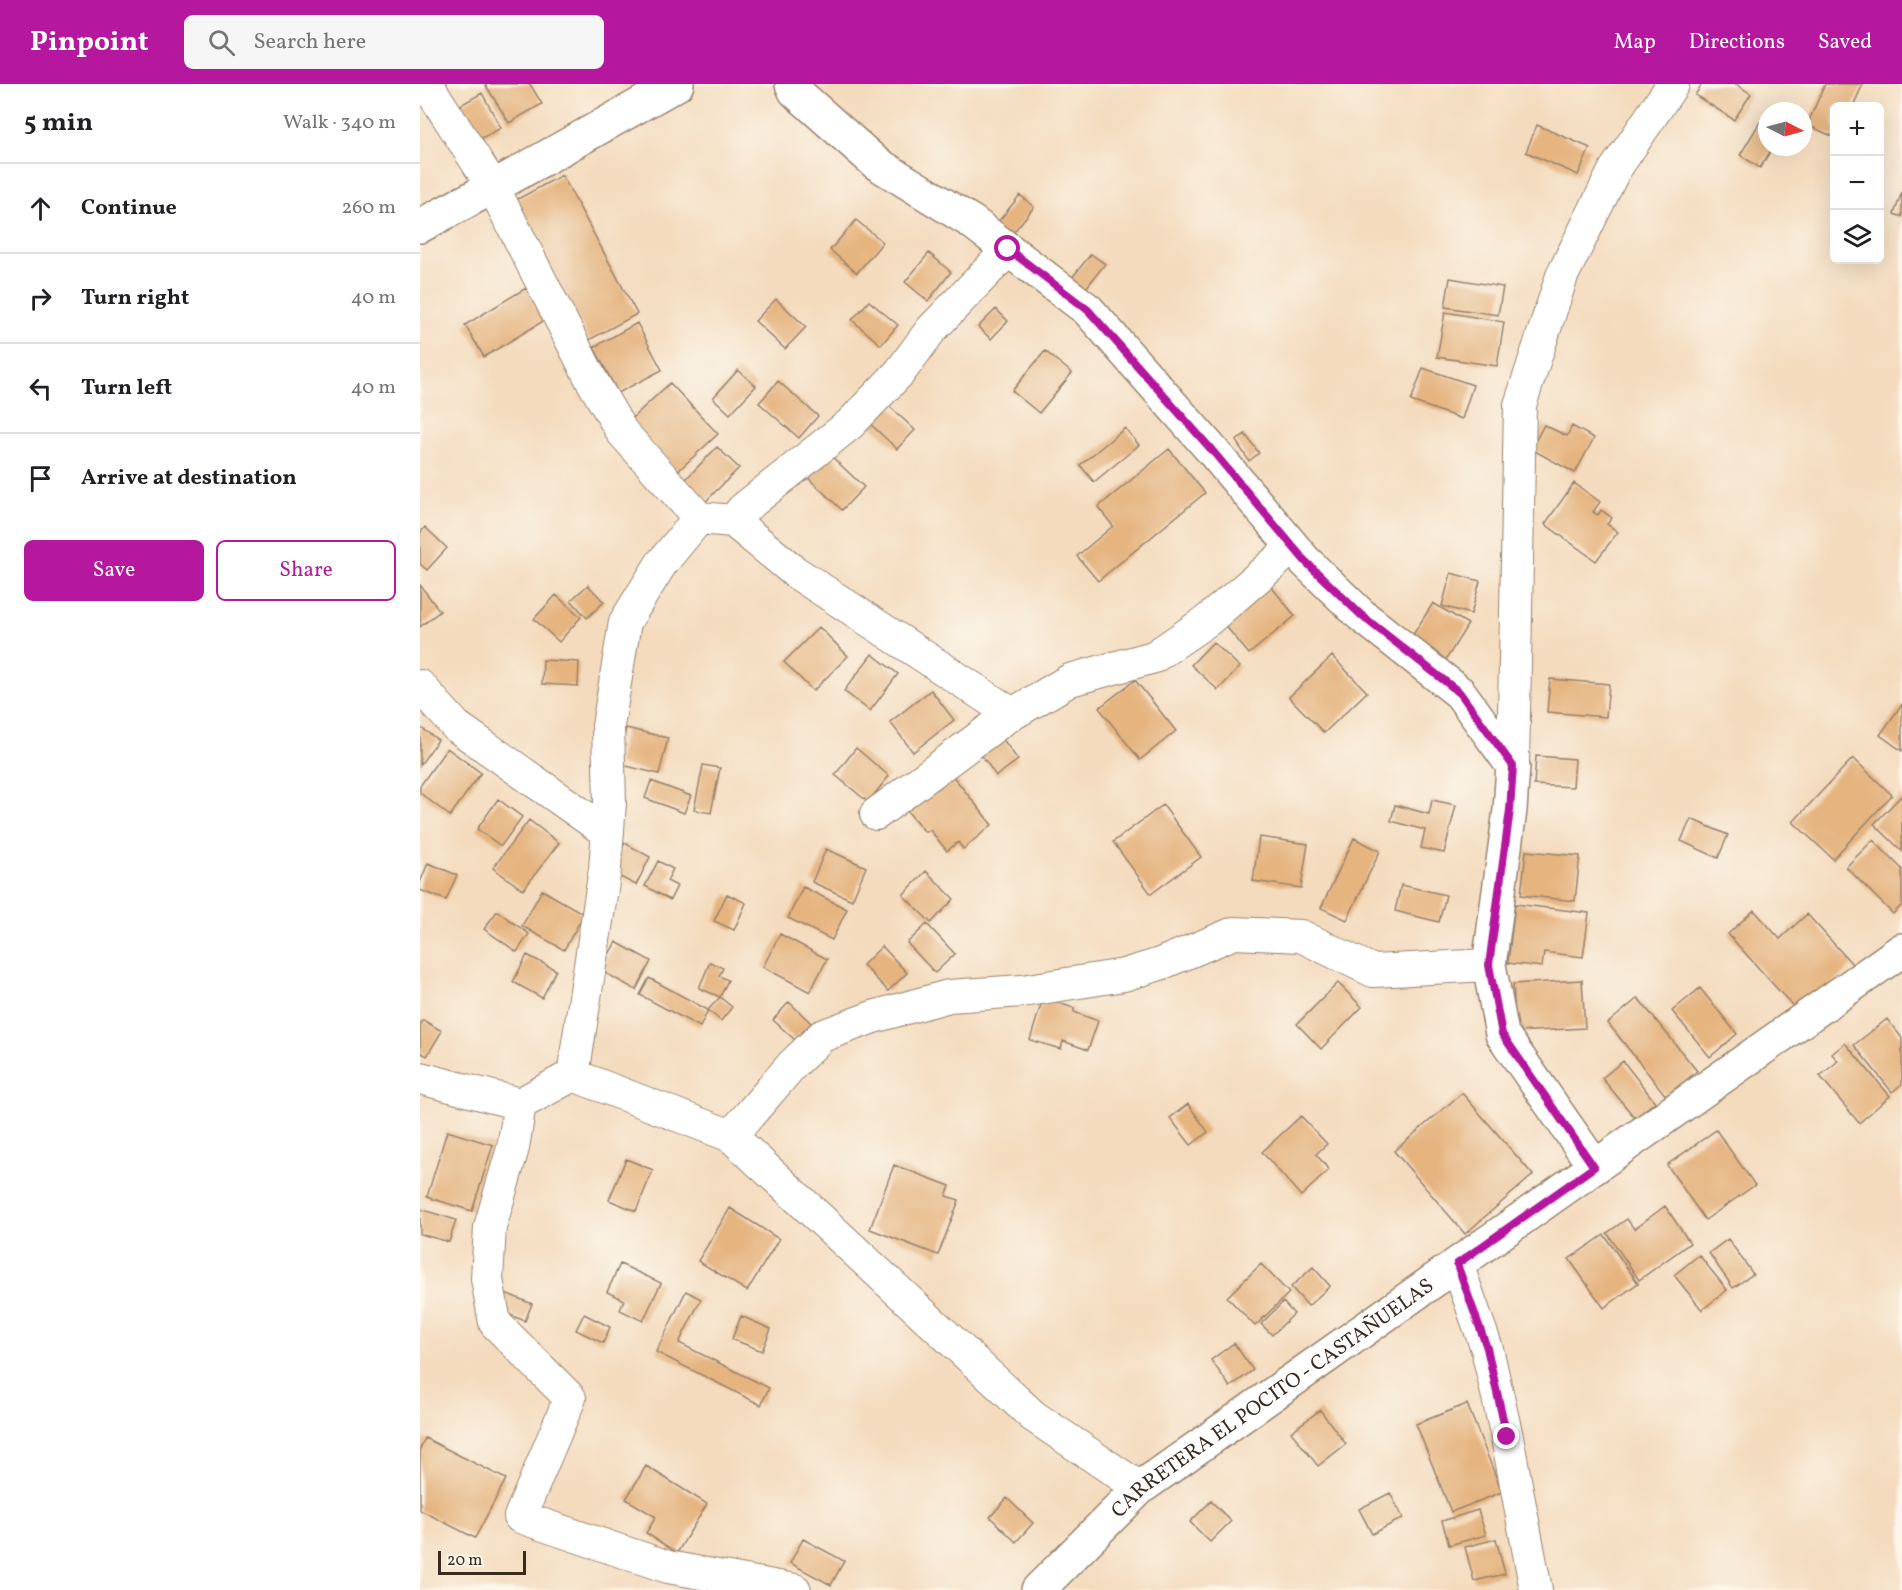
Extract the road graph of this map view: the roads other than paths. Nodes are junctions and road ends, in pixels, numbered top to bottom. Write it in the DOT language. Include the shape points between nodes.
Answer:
graph roads {
  1 [pos="427,84"];
  2 [pos="677,84"];
  3 [pos="792,84"];
  4 [pos="1673,84"];
  5 [pos="493,188"];
  6 [pos="420,226"];
  7 [pos="1008,249"];
  8 [pos="699,518"];
  9 [pos="733,521"];
  10 [pos="1293,547"];
  11 [pos="420,686"];
  12 [pos="1012,714"];
  13 [pos="1513,766"];
  14 [pos="876,814"];
  15 [pos="608,833"];
  16 [pos="1902,950"];
  17 [pos="1489,965"];
  18 [pos="573,1075"];
  19 [pos="420,1078"];
  20 [pos="520,1104"];
  21 [pos="731,1136"];
  22 [pos="1594,1167"];
  23 [pos="1457,1264"];
  24 [pos="1140,1488"];
  25 [pos="795,1590"];
  26 [pos="1038,1590"];
  27 [pos="1536,1590"];
  1 -- 5 [label="street"];
  2 -- 5 [label="street"];
  3 -- 7 [label="street" via="795,91 876,163"];
  4 -- 13 [label="street" via="1614,171 1562,276 1520,405"];
  5 -- 6 [label="street"];
  5 -- 8 [label="street" via="622,432"];
  7 -- 9 [label="street" via="850,424"];
  7 -- 10 [label="street" via="1088,310"];
  8 -- 9 [label="street"];
  8 -- 15 [label="street" via="661,564 625,621 608,726"];
  9 -- 12 [label="street" via="795,572"];
  10 -- 12 [label="street" via="1208,620 1154,657 1070,680"];
  10 -- 13 [label="street" via="1361,615 1460,693"];
  11 -- 15 [label="street" via="456,726"];
  12 -- 14 [label="street"];
  13 -- 17 [label="street"];
  15 -- 18 [label="street"];
  16 -- 22 [label="street, CARRETERA EL POCITO - CASTAÑUELAS"];
  17 -- 21 [label="street" via="1373,971 1301,936 1233,933 1124,975 1022,991 949,996 822,1036"];
  17 -- 22 [label="street" via="1502,1034"];
  18 -- 20 [label="street"];
  18 -- 21 [label="street"];
  19 -- 20 [label="street"];
  20 -- 25 [label="street" via="513,1148 490,1227 487,1279 495,1323 570,1398 520,1517 668,1567"];
  21 -- 24 [label="street" via="1033,1416"];
  22 -- 23 [label="street, CARRETERA EL POCITO - CASTAÑUELAS"];
  23 -- 24 [label="street, CARRETERA EL POCITO - CASTAÑUELAS"];
  23 -- 27 [label="street" via="1487,1348"];
  24 -- 26 [label="street, CARRETERA EL POCITO - CASTAÑUELAS"];
}
